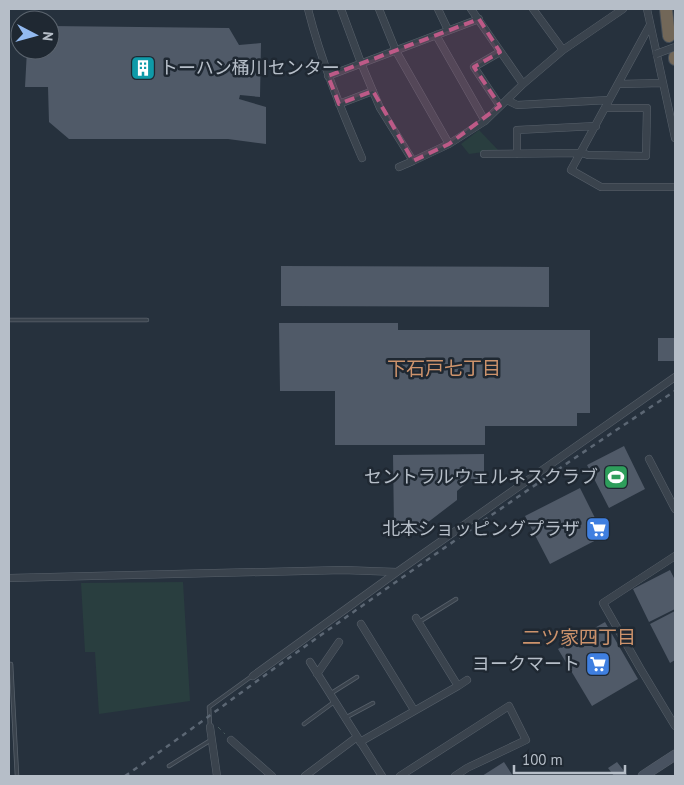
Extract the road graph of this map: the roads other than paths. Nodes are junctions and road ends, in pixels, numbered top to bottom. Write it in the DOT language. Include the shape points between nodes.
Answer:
graph roads {
  1 [pos="308,9"];
  2 [pos="342,9"];
  3 [pos="379,9"];
  4 [pos="438,9"];
  5 [pos="471,9"];
  6 [pos="533,9"];
  7 [pos="623,9"];
  8 [pos="647,9"];
  9 [pos="666,9"];
  10 [pos="479,19"];
  11 [pos="650,25"];
  12 [pos="448,30"];
  13 [pos="436,35"];
  14 [pos="672,41"];
  15 [pos="396,50"];
  16 [pos="563,50"];
  17 [pos="500,52"];
  18 [pos="656,54"];
  19 [pos="361,63"];
  20 [pos="328,76"];
  21 [pos="663,83"];
  22 [pos="523,84"];
  23 [pos="618,84"];
  24 [pos="373,91"];
  25 [pos="507,100"];
  26 [pos="339,104"];
  27 [pos="607,104"];
  28 [pos="500,106"];
  29 [pos="485,121"];
  30 [pos="596,126"];
  31 [pos="675,138"];
  32 [pos="449,144"];
  33 [pos="582,153"];
  34 [pos="484,154"];
  35 [pos="517,154"];
  36 [pos="362,158"];
  37 [pos="413,161"];
  38 [pos="399,167"];
  39 [pos="675,187"];
  40 [pos="9,320"];
  41 [pos="147,320"];
  42 [pos="675,377"];
  43 [pos="649,459"];
  44 [pos="675,509"];
  45 [pos="675,556"];
  46 [pos="396,572"];
  47 [pos="9,578"];
  48 [pos="456,599"];
  49 [pos="417,620"];
  50 [pos="361,624"];
  51 [pos="339,642"];
  52 [pos="310,662"];
  53 [pos="9,664"];
  54 [pos="318,674"];
  55 [pos="253,676"];
  56 [pos="358,677"];
  57 [pos="467,680"];
  58 [pos="458,686"];
  59 [pos="330,694"];
  60 [pos="335,701"];
  61 [pos="373,703"];
  62 [pos="414,710"];
  63 [pos="345,718"];
  64 [pos="304,724"];
  65 [pos="675,726"];
  66 [pos="210,727"];
  67 [pos="212,739"];
  68 [pos="359,739"];
  69 [pos="231,740"];
  70 [pos="675,755"];
  71 [pos="169,766"];
  72 [pos="17,776"];
  73 [pos="215,776"];
  74 [pos="272,776"];
  75 [pos="305,776"];
  76 [pos="382,776"];
  77 [pos="400,776"];
  78 [pos="454,776"];
  79 [pos="644,776"];
  1 -- 20 [label="street"];
  2 -- 19 [label="street"];
  3 -- 15 [label="street"];
  4 -- 12 [label="street"];
  5 -- 10 [label="street"];
  6 -- 16 [label="street"];
  7 -- 16 [label="street"];
  8 -- 11 [label="street"];
  9 -- 14 [label="highway"];
  10 -- 12 [label="street"];
  10 -- 17 [label="street"];
  11 -- 18 [label="street"];
  11 -- 23 [label="street"];
  12 -- 13 [label="street"];
  13 -- 15 [label="street"];
  13 -- 29 [label="street"];
  14 -- 18 [label="street, bridge"];
  15 -- 19 [label="street"];
  15 -- 32 [label="street"];
  16 -- 22 [label="street"];
  17 -- 22 [label="street"];
  17 -- 28 [label="street" via="474,67"];
  18 -- 21 [label="street"];
  19 -- 20 [label="street"];
  19 -- 24 [label="street"];
  20 -- 26 [label="street"];
  21 -- 23 [label="street"];
  21 -- 31 [label="street"];
  22 -- 25 [label="street"];
  23 -- 27 [label="street"];
  24 -- 26 [label="street"];
  24 -- 37 [label="street"];
  25 -- 27 [label="street" via="517,105"];
  25 -- 28 [label="street"];
  26 -- 36 [label="street"];
  27 -- 30 [label="street"];
  27 -- 33 [label="street" via="647,108 646,156"];
  28 -- 29 [label="street"];
  29 -- 32 [label="street"];
  30 -- 33 [label="street"];
  30 -- 35 [label="street" via="518,130"];
  32 -- 37 [label="street"];
  33 -- 35 [label="street"];
  33 -- 39 [label="street" via="571,170 602,187"];
  34 -- 35 [label="street"];
  37 -- 38 [label="street"];
  40 -- 41 [label="lane"];
  42 -- 46 [label="street"];
  43 -- 44 [label="street"];
  45 -- 65 [label="street" via="603,602"];
  46 -- 47 [label="street" via="343,570"];
  46 -- 55 [label="street"];
  48 -- 49 [label="lane"];
  49 -- 58 [label="street"];
  50 -- 62 [label="street"];
  51 -- 54 [label="street"];
  52 -- 54 [label="street"];
  53 -- 72 [label="lane"];
  54 -- 59 [label="street"];
  55 -- 66 [label="lane" via="209,708"];
  56 -- 59 [label="lane"];
  57 -- 58 [label="street"];
  58 -- 62 [label="street"];
  59 -- 60 [label="street"];
  60 -- 63 [label="street"];
  60 -- 64 [label="lane"];
  61 -- 63 [label="lane"];
  62 -- 68 [label="street"];
  63 -- 68 [label="street"];
  66 -- 67 [label="street"];
  67 -- 71 [label="lane"];
  67 -- 73 [label="street"];
  68 -- 75 [label="street"];
  68 -- 76 [label="street"];
  69 -- 74 [label="street"];
  70 -- 79 [label="main road"];
  77 -- 78 [label="street" via="509,706 526,740"];
}
